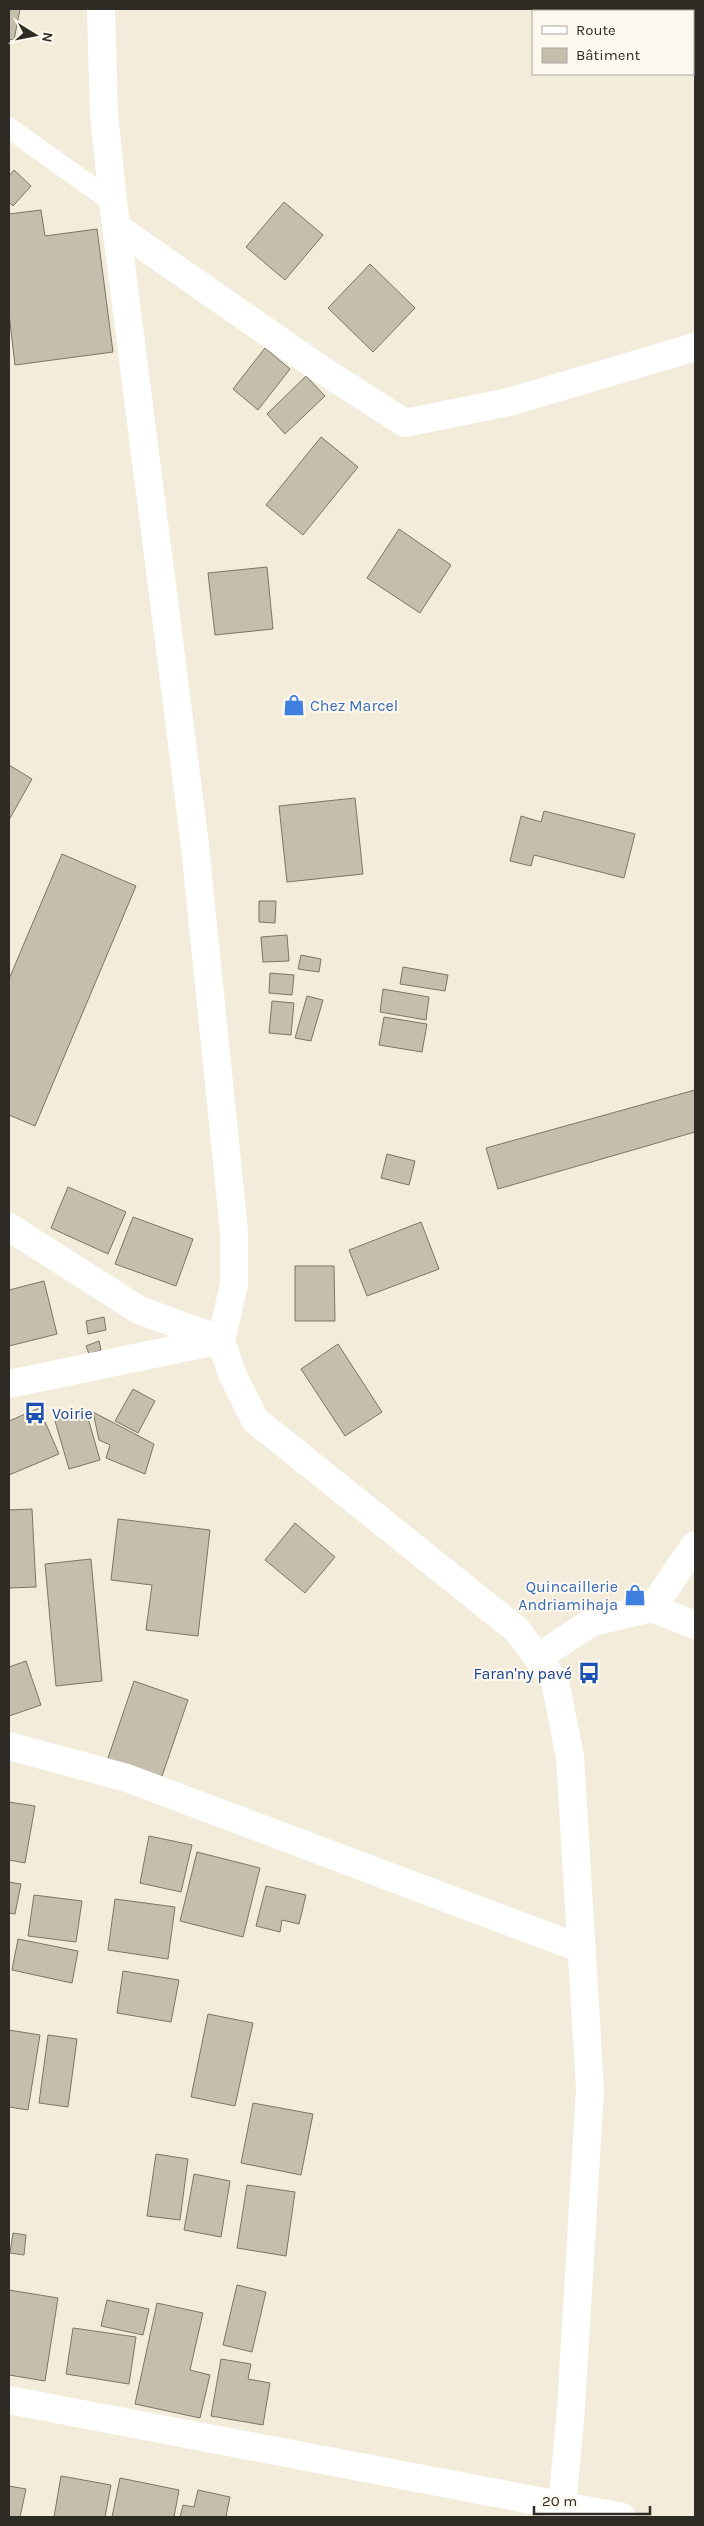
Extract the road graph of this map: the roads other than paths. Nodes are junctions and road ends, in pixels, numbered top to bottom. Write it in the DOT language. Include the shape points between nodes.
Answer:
graph roads {
  1 [pos="101,9"];
  2 [pos="9,128"];
  3 [pos="114,214"];
  4 [pos="695,347"];
  5 [pos="9,1226"];
  6 [pos="221,1340"];
  7 [pos="9,1384"];
  8 [pos="695,1545"];
  9 [pos="652,1608"];
  10 [pos="695,1625"];
  11 [pos="538,1657"];
  12 [pos="9,1746"];
  13 [pos="582,1949"];
  14 [pos="9,2400"];
  15 [pos="561,2511"];
  16 [pos="622,2517"];
  1 -- 3 [label="main road" via="104,114"];
  2 -- 3 [label="lane"];
  3 -- 4 [label="main road" via="319,368 405,423 509,402"];
  3 -- 6 [label="main road" via="194,837 234,1231 234,1284"];
  5 -- 6 [label="main road" via="140,1310"];
  6 -- 7 [label="main road"];
  6 -- 11 [label="main road" via="232,1374 255,1420 517,1630"];
  8 -- 9 [label="main road"];
  9 -- 10 [label="main road"];
  9 -- 11 [label="main road" via="592,1622"];
  11 -- 13 [label="main road" via="555,1681 570,1757"];
  12 -- 13 [label="main road" via="127,1778"];
  13 -- 15 [label="main road" via="590,2089 571,2418"];
  14 -- 15 [label="main road"];
  15 -- 16 [label="main road"];
}
